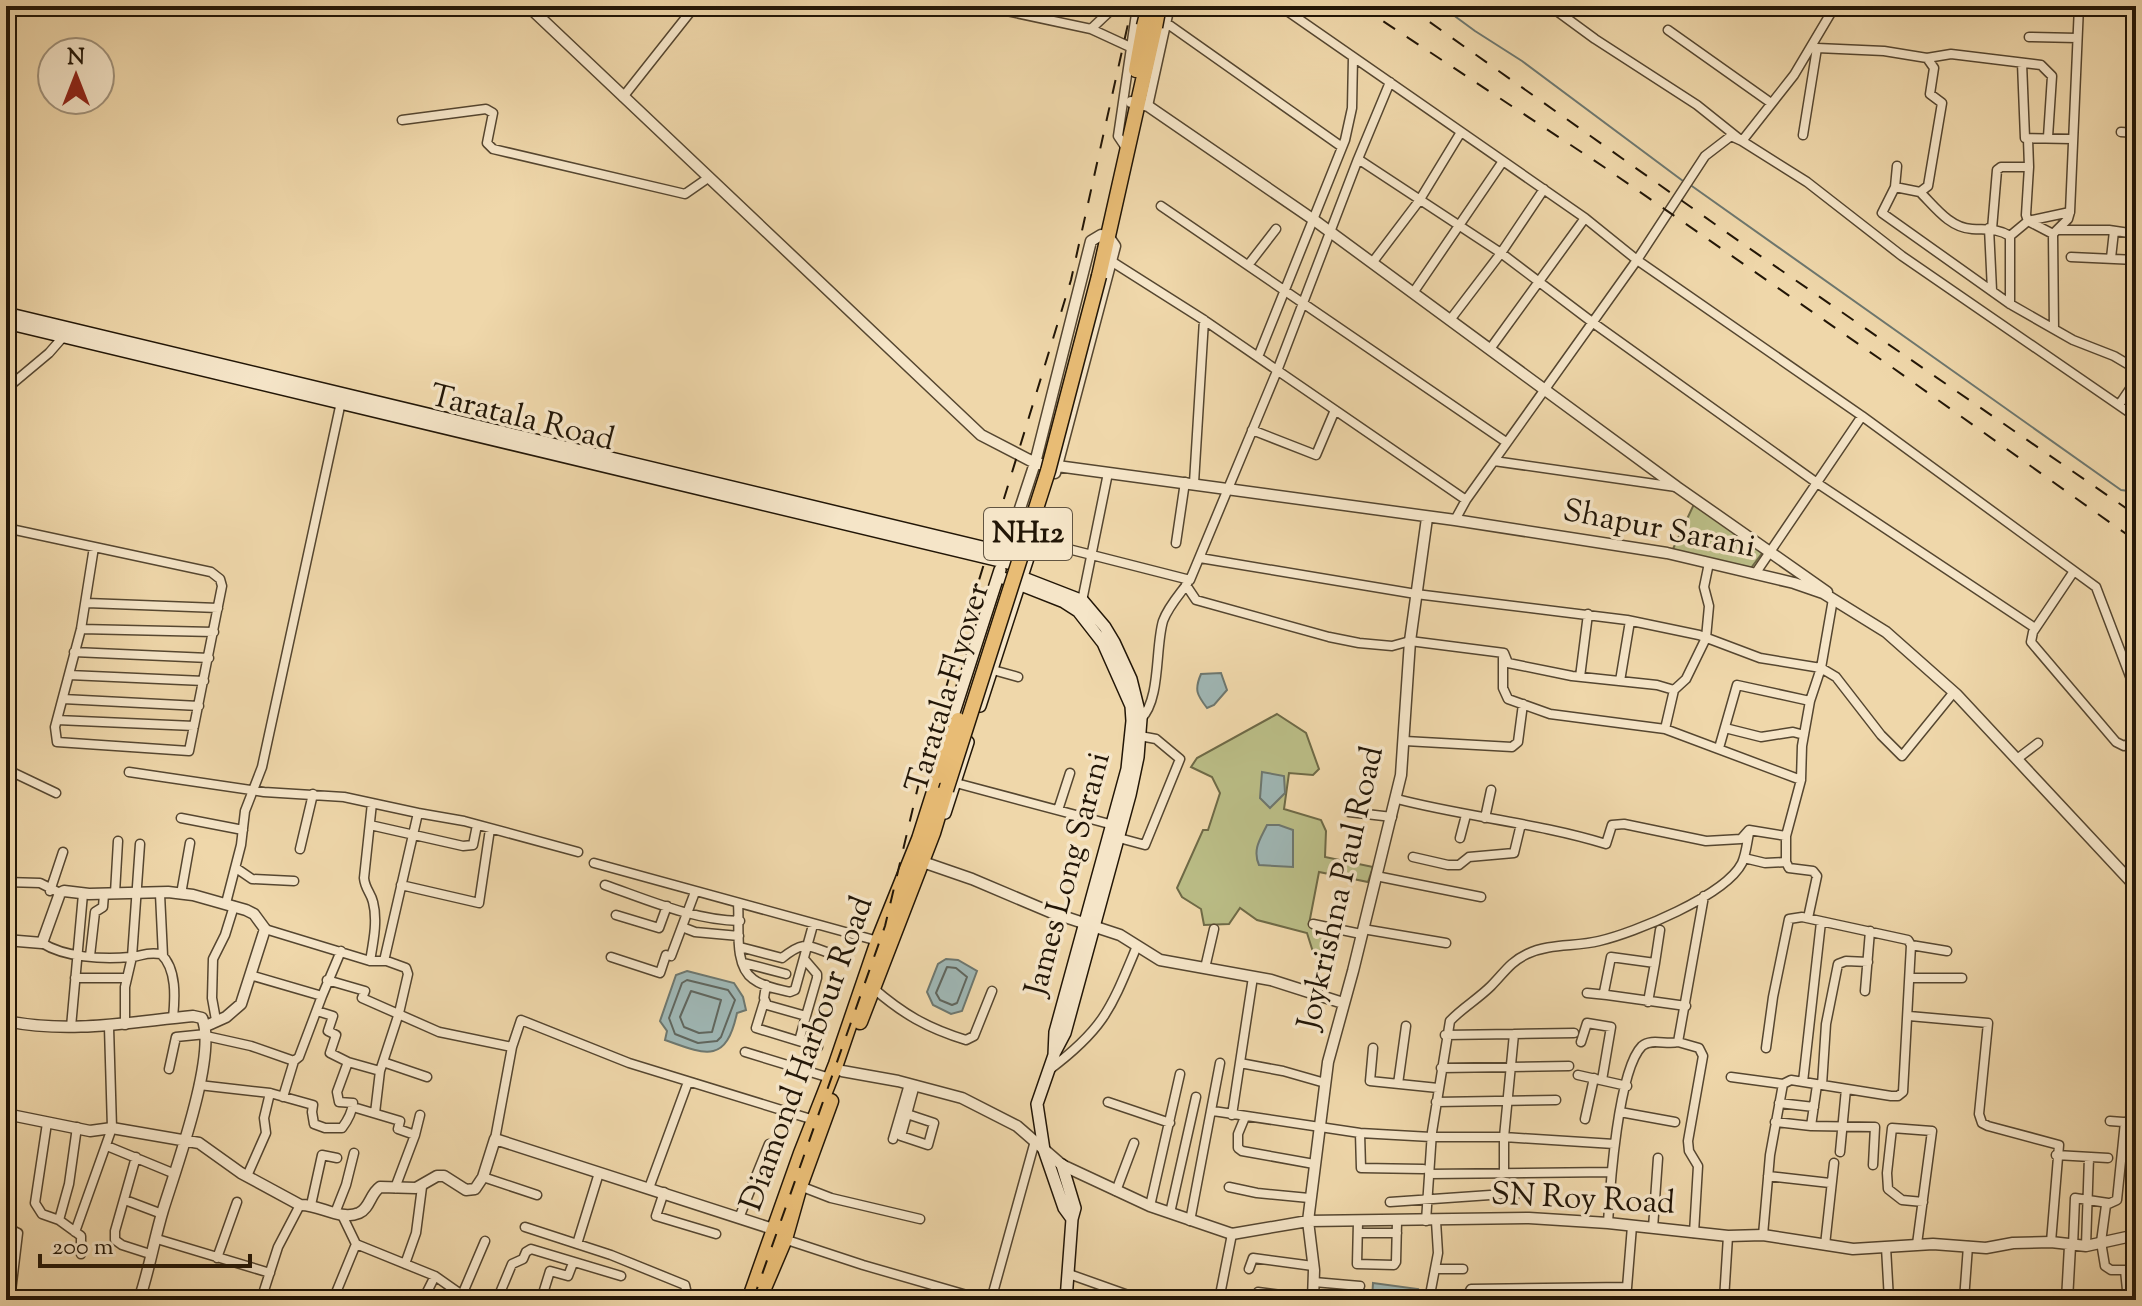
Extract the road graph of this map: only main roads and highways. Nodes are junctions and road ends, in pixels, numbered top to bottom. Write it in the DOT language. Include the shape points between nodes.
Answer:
graph roads {
  1 [pos="1159,6"];
  2 [pos="1141,7"];
  3 [pos="1155,25"];
  4 [pos="1139,104"];
  5 [pos="1105,236"];
  6 [pos="6,313"];
  7 [pos="6,323"];
  8 [pos="70,336"];
  9 [pos="1002,566"];
  10 [pos="1024,571"];
  11 [pos="1114,654"];
  12 [pos="947,783"];
  13 [pos="1117,830"];
  14 [pos="928,831"];
  15 [pos="917,860"];
  16 [pos="836,1075"];
  17 [pos="1062,1165"];
  18 [pos="1072,1219"];
  19 [pos="777,1234"];
  20 [pos="749,1300"];
  21 [pos="759,1300"];
  22 [pos="1066,1300"];
  1 -- 3 [label="highway, NH12, bridge"];
  2 -- 3 [label="highway, NH12, bridge"];
  3 -- 4 [label="highway, NH12"];
  4 -- 5 [label="highway, NH12"];
  4 -- 5 [label="highway, NH12" via="1124,145"];
  5 -- 12 [label="highway, Taratala Flyover / NH12, bridge" via="1048,471"];
  6 -- 8 [label="main road"];
  7 -- 8 [label="main road, Taratala Road"];
  8 -- 9 [label="main road, Taratala Road"];
  8 -- 9 [label="main road" via="979,545"];
  9 -- 10 [label="main road"];
  9 -- 10 [label="main road"];
  9 -- 14 [label="main road" via="921,816"];
  10 -- 11 [label="main road" via="1105,627"];
  10 -- 12 [label="main road" via="993,670"];
  11 -- 13 [label="main road, James Long Sarani" via="1132,721"];
  11 -- 13 [label="main road" via="1131,679 1141,719 1138,757"];
  12 -- 14 [label="highway, Taratala Flyover / NH12"];
  13 -- 18 [label="main road" via="1065,1033 1037,1104 1040,1145"];
  14 -- 15 [label="highway, Diamond Harbour Road / NH12"];
  15 -- 16 [label="highway, Diamond Harbour Road / NH12"];
  15 -- 16 [label="highway, Diamond Harbour Road / NH12" via="878,941"];
  16 -- 19 [label="highway, Diamond Harbour Road / NH12" via="800,1186"];
  16 -- 19 [label="highway, Diamond Harbour Road / NH12" via="814,1120"];
  17 -- 18 [label="main road" via="1075,1208"];
  18 -- 22 [label="main road"];
  19 -- 20 [label="highway, Diamond Harbour Road / NH12"];
  19 -- 21 [label="highway, Diamond Harbour Road / NH12"];
}
